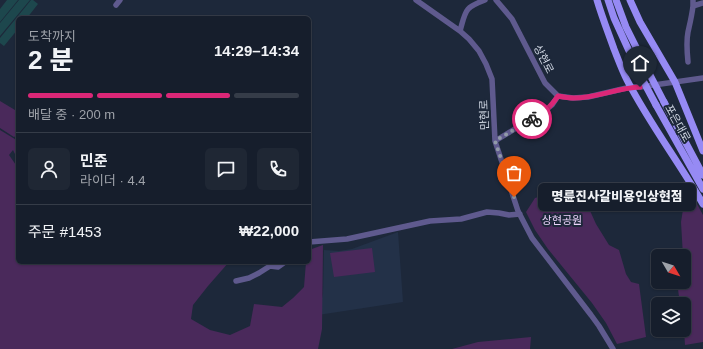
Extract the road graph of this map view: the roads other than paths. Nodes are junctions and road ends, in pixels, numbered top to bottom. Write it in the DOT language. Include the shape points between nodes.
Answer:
graph roads {
  1 [pos="416,0"];
  2 [pos="485,0"];
  3 [pos="496,0"];
  4 [pos="597,0"];
  5 [pos="608,0"];
  6 [pos="616,0"];
  7 [pos="630,0"];
  8 [pos="693,3"];
  9 [pos="703,3"];
  10 [pos="460,31"];
  11 [pos="688,62"];
  12 [pos="703,78"];
  13 [pos="674,82"];
  14 [pos="631,87"];
  15 [pos="558,96"];
  16 [pos="495,141"];
  17 [pos="703,151"];
  18 [pos="703,175"];
  19 [pos="703,189"];
  20 [pos="703,204"];
  21 [pos="520,214"];
  22 [pos="311,242"];
  23 [pos="282,264"];
  24 [pos="236,281"];
  25 [pos="613,349"];
  1 -- 10 [label="street, 만현로"];
  2 -- 10 [label="street" via="467,9"];
  3 -- 15 [label="street, 상현로" via="512,19 545,83"];
  4 -- 14 [label="main road" via="621,68"];
  5 -- 19 [label="main road, 포은대로, bridge" via="629,51"];
  6 -- 18 [label="main road, 포은대로, bridge" via="626,27"];
  7 -- 13 [label="main road"];
  8 -- 9 [label="street"];
  8 -- 11 [label="street" via="686,47"];
  10 -- 16 [label="street, 만현로" via="479,51 492,79"];
  12 -- 13 [label="street"];
  13 -- 14 [label="street"];
  13 -- 17 [label="main road"];
  14 -- 15 [label="street" via="588,97"];
  14 -- 20 [label="main road"];
  15 -- 16 [label="street" via="546,110"];
  16 -- 21 [label="street, 만현로"];
  21 -- 22 [label="street" via="487,212 460,220 430,221 347,239"];
  21 -- 25 [label="street, 만현로" via="532,238 595,320"];
  23 -- 24 [label="street" via="278,267 270,266 249,278"];
}
